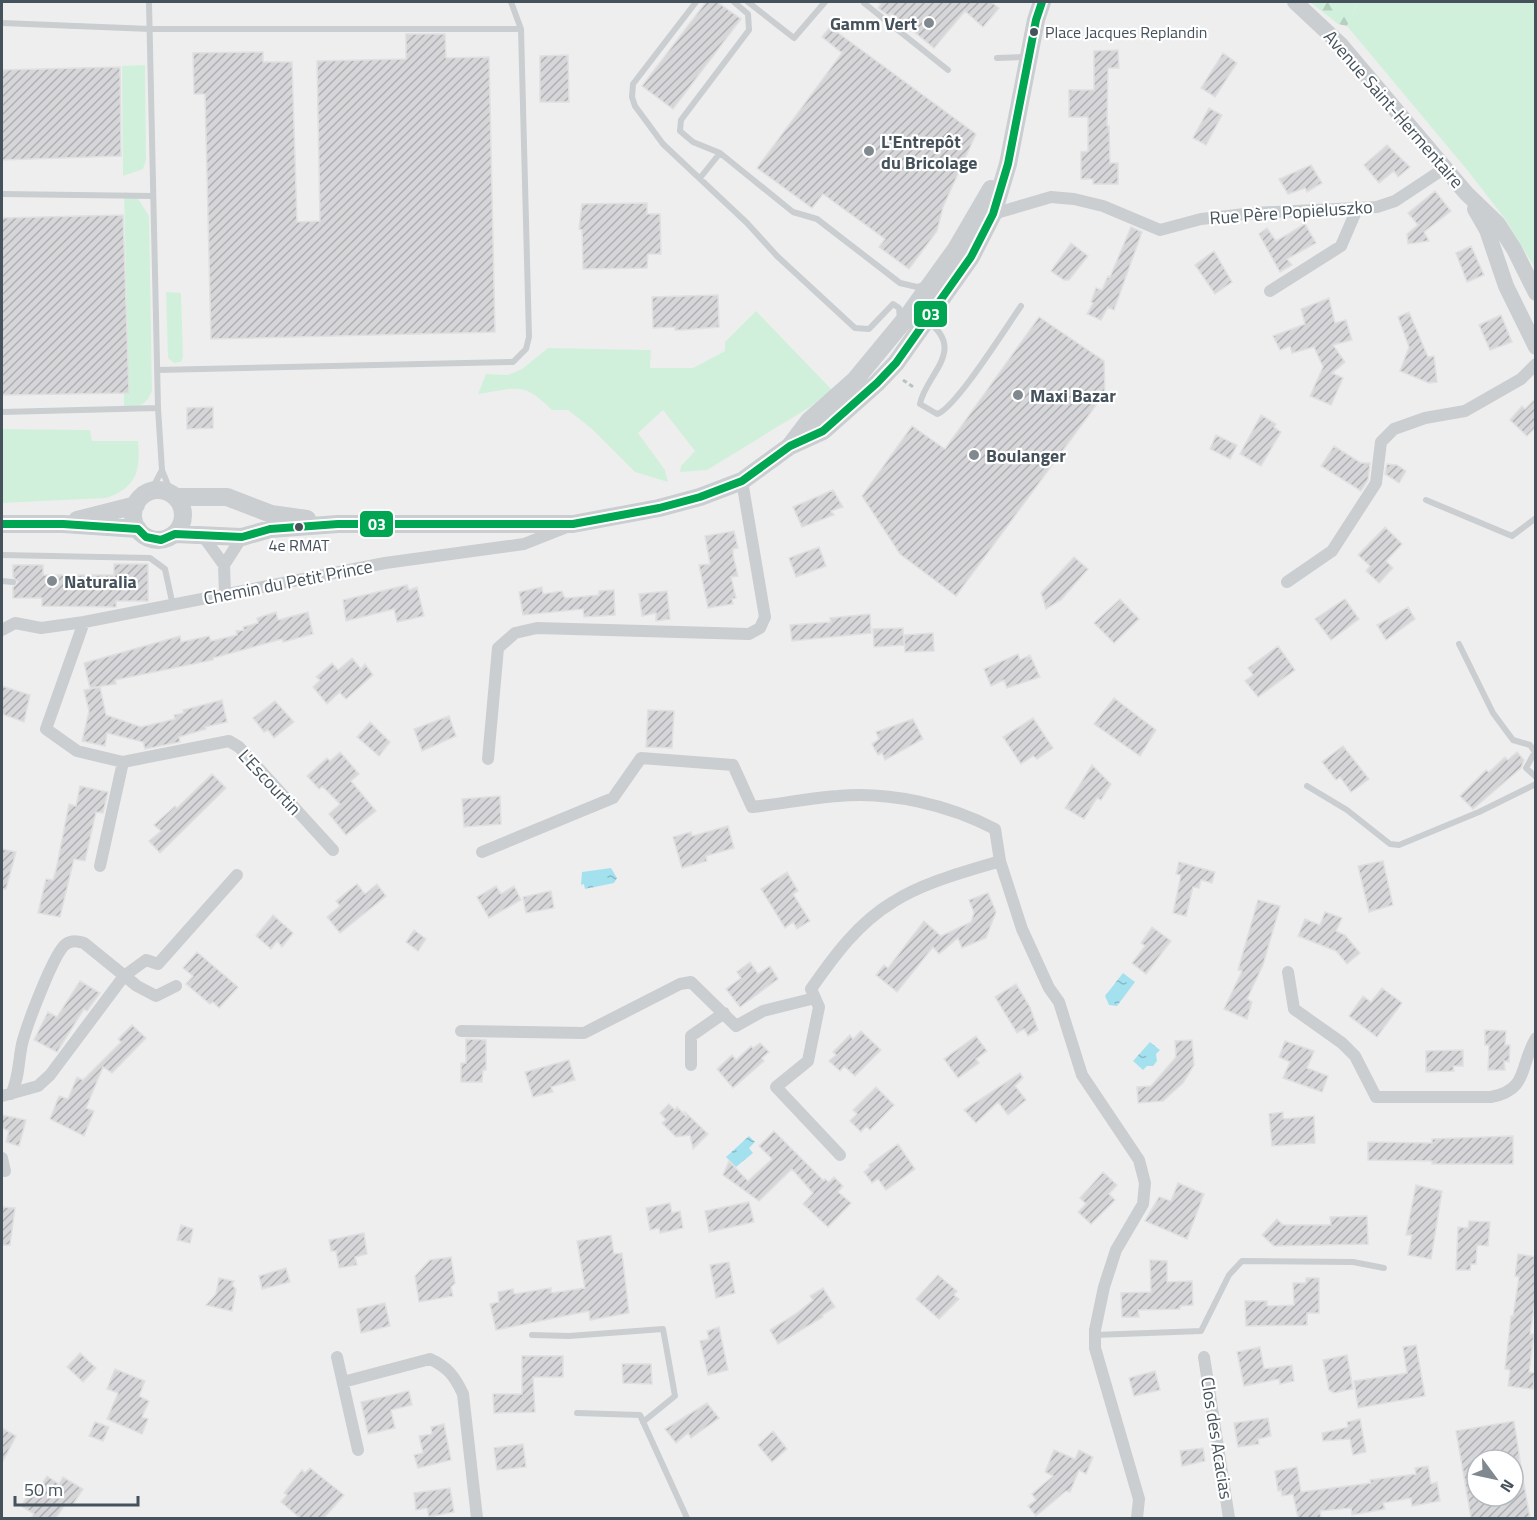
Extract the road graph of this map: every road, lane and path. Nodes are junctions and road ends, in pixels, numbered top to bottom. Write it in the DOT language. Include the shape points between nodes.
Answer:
graph roads {
  1 [pos="149,2"];
  2 [pos="512,2"];
  3 [pos="696,2"];
  4 [pos="734,2"];
  5 [pos="748,2"];
  6 [pos="825,2"];
  7 [pos="865,2"];
  8 [pos="1035,2"];
  9 [pos="1042,2"];
  10 [pos="1295,2"];
  11 [pos="1036,20"];
  12 [pos="2,24"];
  13 [pos="150,29"];
  14 [pos="521,29"];
  15 [pos="997,58"];
  16 [pos="1030,58"];
  17 [pos="948,70"];
  18 [pos="1014,141"];
  19 [pos="720,153"];
  20 [pos="1445,168"];
  21 [pos="700,178"];
  22 [pos="1466,193"];
  23 [pos="2,195"];
  24 [pos="153,196"];
  25 [pos="1357,209"];
  26 [pos="993,214"];
  27 [pos="916,291"];
  28 [pos="1270,291"];
  29 [pos="1536,293"];
  30 [pos="1021,306"];
  31 [pos="927,320"];
  32 [pos="900,326"];
  33 [pos="1536,347"];
  34 [pos="1536,364"];
  35 [pos="157,370"];
  36 [pos="903,381"];
  37 [pos="917,390"];
  38 [pos="158,408"];
  39 [pos="2,412"];
  40 [pos="790,446"];
  41 [pos="162,470"];
  42 [pos="742,481"];
  43 [pos="151,491"];
  44 [pos="174,496"];
  45 [pos="1426,500"];
  46 [pos="136,505"];
  47 [pos="249,506"];
  48 [pos="1536,518"];
  49 [pos="2,524"];
  50 [pos="63,524"];
  51 [pos="338,524"];
  52 [pos="573,524"];
  53 [pos="138,529"];
  54 [pos="176,534"];
  55 [pos="203,536"];
  56 [pos="242,537"];
  57 [pos="2,555"];
  58 [pos="224,565"];
  59 [pos="2,581"];
  60 [pos="13,582"];
  61 [pos="1287,582"];
  62 [pos="225,594"];
  63 [pos="173,606"];
  64 [pos="84,622"];
  65 [pos="2,630"];
  66 [pos="1459,644"];
  67 [pos="488,759"];
  68 [pos="123,762"];
  69 [pos="1536,777"];
  70 [pos="1536,784"];
  71 [pos="1307,786"];
  72 [pos="333,850"];
  73 [pos="482,852"];
  74 [pos="1000,861"];
  75 [pos="100,866"];
  76 [pos="237,875"];
  77 [pos="1288,972"];
  78 [pos="124,976"];
  79 [pos="176,986"];
  80 [pos="815,998"];
  81 [pos="723,1013"];
  82 [pos="461,1031"];
  83 [pos="1536,1038"];
  84 [pos="691,1065"];
  85 [pos="6,1095"];
  86 [pos="840,1155"];
  87 [pos="2,1158"];
  88 [pos="5,1171"];
  89 [pos="1384,1268"];
  90 [pos="532,1335"];
  91 [pos="1095,1335"];
  92 [pos="337,1357"];
  93 [pos="1204,1357"];
  94 [pos="343,1382"];
  95 [pos="577,1413"];
  96 [pos="643,1422"];
  97 [pos="358,1450"];
  98 [pos="477,1518"];
  99 [pos="687,1518"];
  100 [pos="1137,1518"];
  101 [pos="1229,1518"];
  1 -- 13 [label="lane"];
  2 -- 14 [label="lane"];
  3 -- 21 [label="lane" via="633,84 632,92 635,106 653,132"];
  4 -- 19 [label="lane" via="748,14 749,30 679,125 685,137"];
  5 -- 6 [label="lane" via="794,38"];
  7 -- 17 [label="lane"];
  8 -- 11 [label="main road"];
  9 -- 11 [label="main road"];
  10 -- 20 [label="street, Avenue Saint-Hermentaire" via="1340,44"];
  11 -- 16 [label="main road"];
  12 -- 13 [label="lane"];
  13 -- 14 [label="lane"];
  13 -- 24 [label="lane"];
  14 -- 35 [label="lane" via="530,337 526,349 513,362"];
  15 -- 16 [label="lane"];
  16 -- 18 [label="main road"];
  18 -- 26 [label="main road"];
  18 -- 27 [label="main road" via="981,208 936,277"];
  19 -- 21 [label="lane"];
  19 -- 27 [label="lane" via="793,212 817,219"];
  20 -- 22 [label="street, Avenue Saint-Hermentaire"];
  20 -- 25 [label="street, Rue Père Popieluszko" via="1395,201"];
  21 -- 32 [label="lane" via="855,328 869,329 893,304 899,308"];
  22 -- 29 [label="street, Avenue Saint-Hermentaire" via="1498,224"];
  22 -- 33 [label="street, Avenue Saint-Hermentaire" via="1487,230 1506,286"];
  23 -- 24 [label="lane"];
  24 -- 35 [label="lane"];
  25 -- 26 [label="street, Rue Père Popieluszko" via="1254,213 1201,219 1160,230 1103,206 1074,199 1051,197"];
  25 -- 28 [label="street" via="1341,246"];
  26 -- 31 [label="main road" via="971,257"];
  27 -- 31 [label="main road"];
  27 -- 32 [label="main road"];
  30 -- 31 [label="lane" via="963,388 937,414 920,404 940,367 944,348 941,335"];
  31 -- 40 [label="main road" via="877,383 823,431"];
  32 -- 40 [label="main road" via="855,380 809,421"];
  34 -- 61 [label="street" via="1521,379 1465,411 1425,418 1394,429 1381,442 1376,483 1332,551"];
  35 -- 38 [label="lane"];
  36 -- 37 [label="path"];
  38 -- 39 [label="lane"];
  38 -- 41 [label="lane"];
  40 -- 42 [label="main road"];
  41 -- 43 [label="lane"];
  41 -- 44 [label="lane"];
  42 -- 52 [label="main road" via="659,508"];
  42 -- 67 [label="street" via="765,617 760,628 749,634 537,628 515,633 498,648"];
  43 -- 44 [label="main road"];
  43 -- 46 [label="main road"];
  44 -- 47 [label="main road" via="227,497"];
  44 -- 54 [label="main road" via="183,512"];
  45 -- 48 [label="lane" via="1512,536"];
  46 -- 50 [label="main road"];
  46 -- 53 [label="main road" via="134,518"];
  47 -- 51 [label="main road" via="271,514"];
  47 -- 56 [label="main road" via="250,524"];
  49 -- 50 [label="main road"];
  50 -- 53 [label="main road"];
  51 -- 52 [label="main road"];
  51 -- 56 [label="main road" via="270,529"];
  52 -- 62 [label="street, Chemin du Petit Prince" via="524,544 385,563"];
  53 -- 54 [label="main road" via="153,540"];
  54 -- 55 [label="main road"];
  55 -- 56 [label="main road"];
  55 -- 58 [label="street"];
  56 -- 58 [label="street"];
  57 -- 63 [label="lane" via="150,558 165,569"];
  58 -- 62 [label="street"];
  59 -- 60 [label="lane"];
  62 -- 63 [label="street, Chemin du Petit Prince"];
  63 -- 64 [label="street, Chemin du Petit Prince"];
  64 -- 65 [label="street, Chemin du Petit Prince" via="41,628 15,623"];
  64 -- 68 [label="street, L'Escourtin" via="46,729 77,751"];
  66 -- 69 [label="lane" via="1493,713 1513,740 1530,745 1535,752 1526,768"];
  68 -- 72 [label="street, L'Escourtin" via="229,741 239,747"];
  68 -- 75 [label="street"];
  70 -- 71 [label="lane" via="1399,845 1390,844 1347,810"];
  73 -- 74 [label="street" via="613,798 641,758 734,765 752,807 840,796 889,797 969,816 994,829"];
  74 -- 80 [label="street" via="894,901 873,916 838,950 811,989"];
  74 -- 91 [label="street" via="1022,929 1059,1002 1082,1075 1139,1160 1146,1183 1143,1204 1116,1250"];
  76 -- 78 [label="street" via="158,964 146,960"];
  77 -- 83 [label="street" via="1294,1009 1355,1056 1376,1097 1507,1094 1518,1085"];
  78 -- 79 [label="street" via="156,996"];
  78 -- 85 [label="street" via="50,1075 39,1086"];
  78 -- 85 [label="street" via="84,943 73,940 64,945 26,1034 16,1085"];
  80 -- 81 [label="street" via="763,1011 736,1026"];
  80 -- 86 [label="street" via="819,1007 808,1061 776,1088"];
  81 -- 82 [label="street" via="691,982 584,1033"];
  81 -- 84 [label="street" via="691,1036"];
  87 -- 88 [label="street"];
  89 -- 91 [label="lane" via="1353,1262 1242,1261 1229,1275 1201,1331"];
  90 -- 96 [label="lane" via="663,1329 675,1396"];
  91 -- 100 [label="street" via="1095,1348 1138,1499"];
  92 -- 94 [label="street"];
  93 -- 101 [label="street, Clos des Acacias"];
  94 -- 97 [label="street"];
  94 -- 98 [label="street" via="414,1361 430,1359 444,1365 463,1394"];
  95 -- 96 [label="lane" via="640,1415"];
  96 -- 99 [label="lane"];
}
